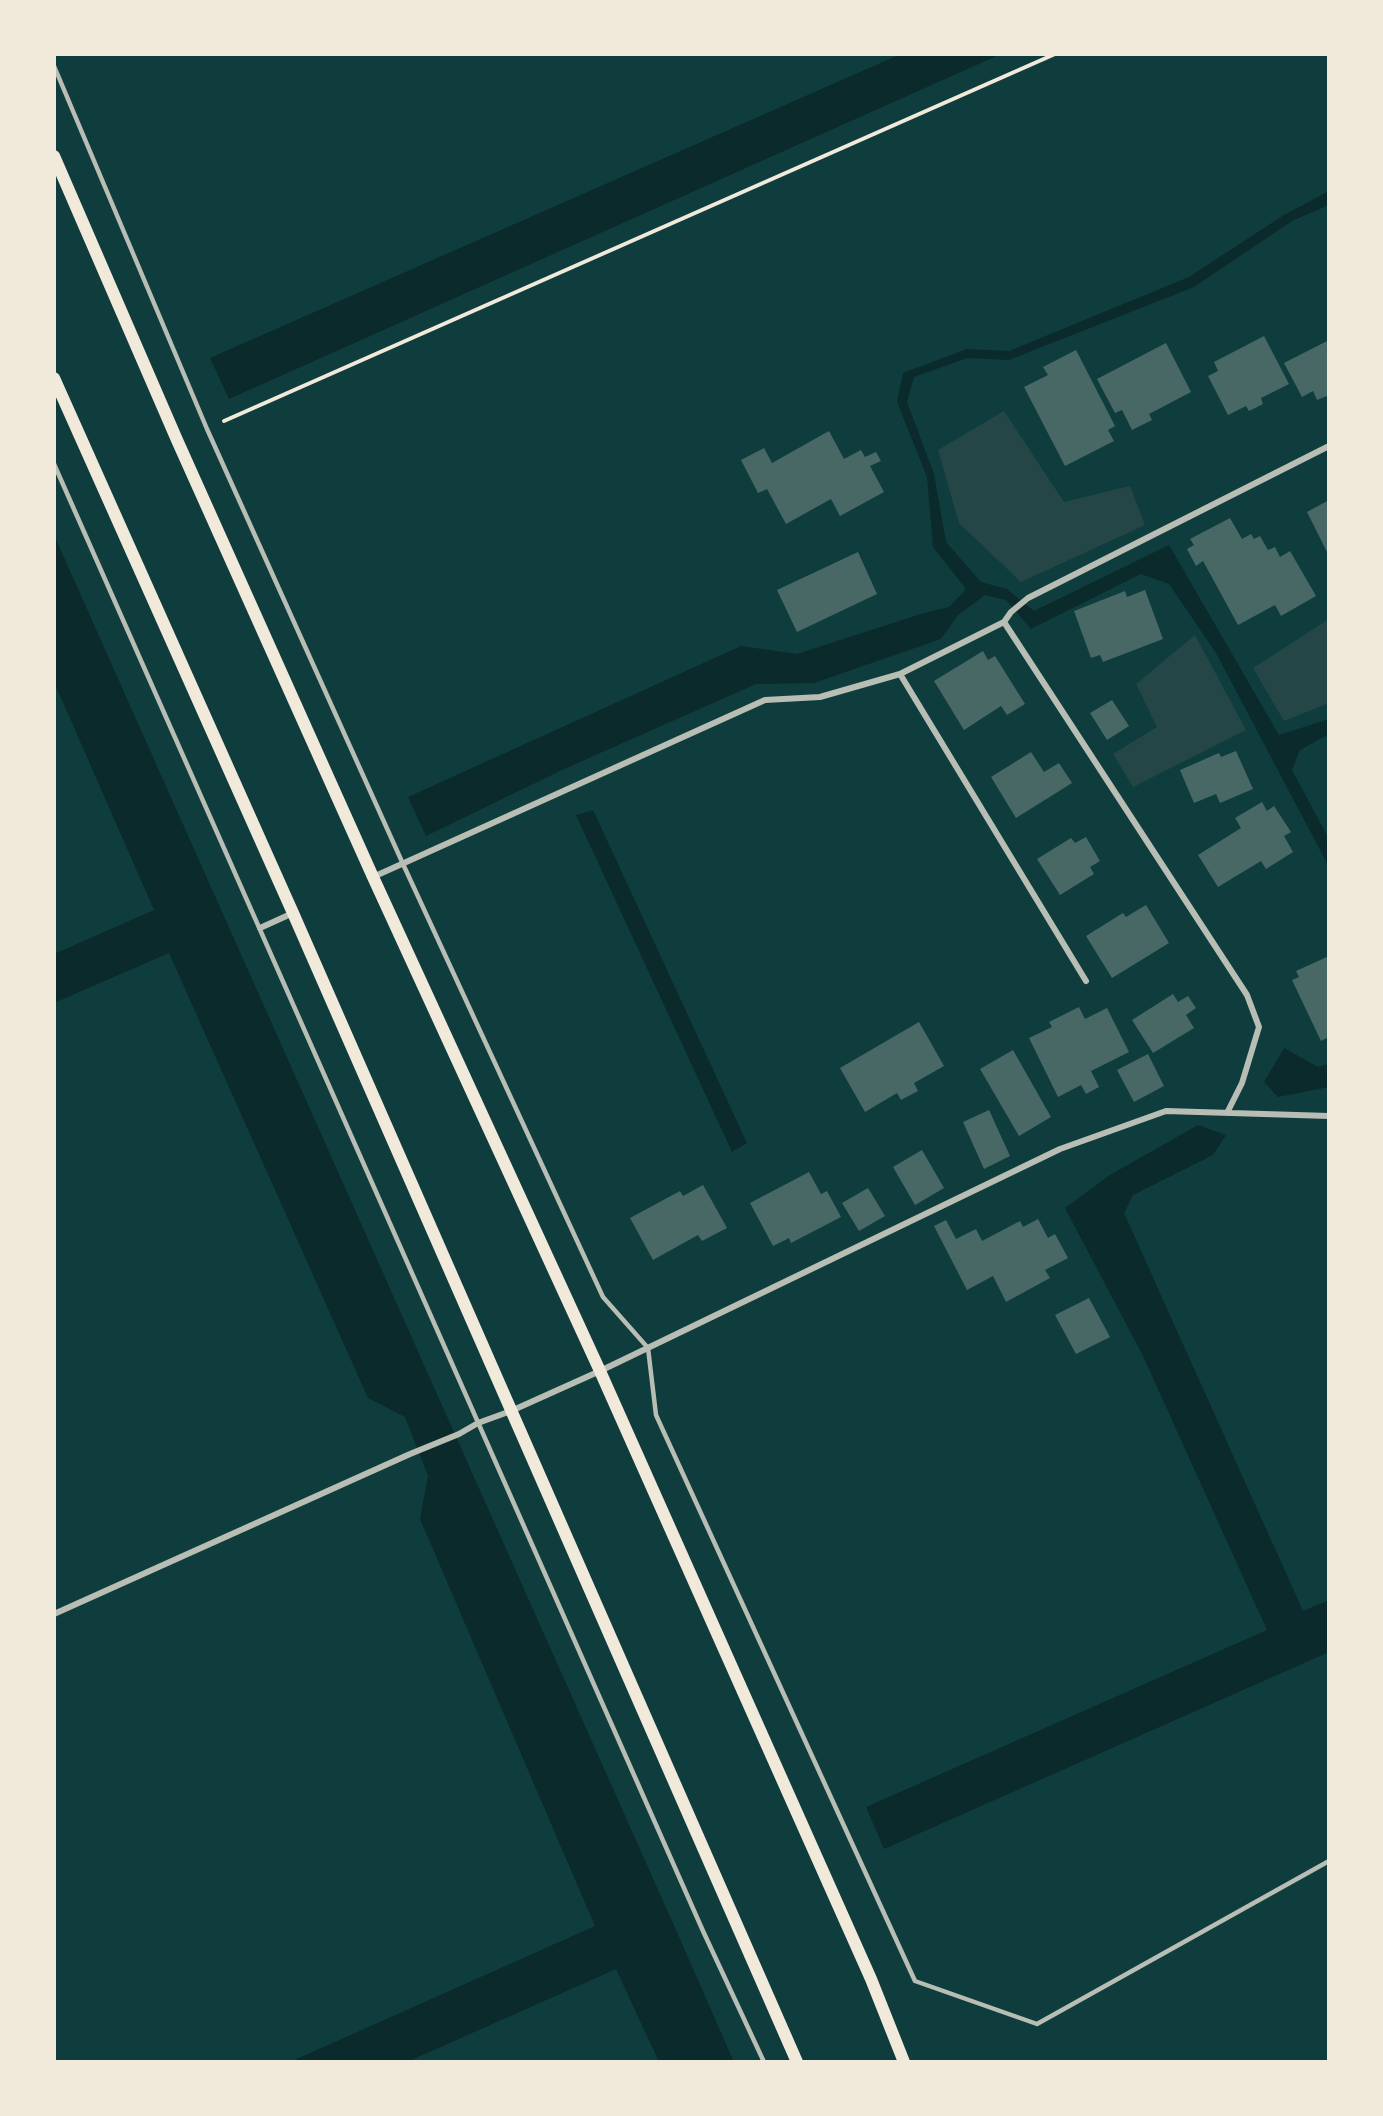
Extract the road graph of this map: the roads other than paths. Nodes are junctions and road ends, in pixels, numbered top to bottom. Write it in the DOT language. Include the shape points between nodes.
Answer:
graph roads {
  1 [pos="54,66"];
  2 [pos="54,156"];
  3 [pos="54,378"];
  4 [pos="1329,446"];
  5 [pos="54,464"];
  6 [pos="1004,622"];
  7 [pos="900,674"];
  8 [pos="402,864"];
  9 [pos="373,877"];
  10 [pos="292,913"];
  11 [pos="260,928"];
  12 [pos="1086,981"];
  13 [pos="1227,1113"];
  14 [pos="1329,1116"];
  15 [pos="648,1348"];
  16 [pos="600,1371"];
  17 [pos="511,1411"];
  18 [pos="478,1423"];
  19 [pos="54,1614"];
  20 [pos="1329,1861"];
  21 [pos="764,2062"];
  22 [pos="797,2062"];
  23 [pos="904,2062"];
  1 -- 8 [label="lane" via="207,429"];
  2 -- 9 [label="main road"];
  3 -- 10 [label="main road"];
  4 -- 6 [label="street" via="1028,598"];
  5 -- 11 [label="lane"];
  6 -- 7 [label="street"];
  6 -- 13 [label="street" via="1247,994 1259,1027 1242,1083"];
  7 -- 8 [label="street" via="820,697 765,700"];
  7 -- 12 [label="street"];
  8 -- 9 [label="street"];
  8 -- 15 [label="lane" via="603,1297"];
  9 -- 16 [label="main road"];
  10 -- 11 [label="street"];
  10 -- 17 [label="main road"];
  11 -- 18 [label="lane"];
  13 -- 14 [label="street"];
  13 -- 15 [label="street" via="1166,1111 1060,1149"];
  15 -- 16 [label="street"];
  15 -- 20 [label="lane" via="656,1415 915,1981 1038,2024"];
  16 -- 17 [label="street"];
  16 -- 23 [label="main road" via="871,1979"];
  17 -- 18 [label="street"];
  17 -- 22 [label="main road"];
  18 -- 19 [label="street"];
  18 -- 21 [label="lane"];
}
